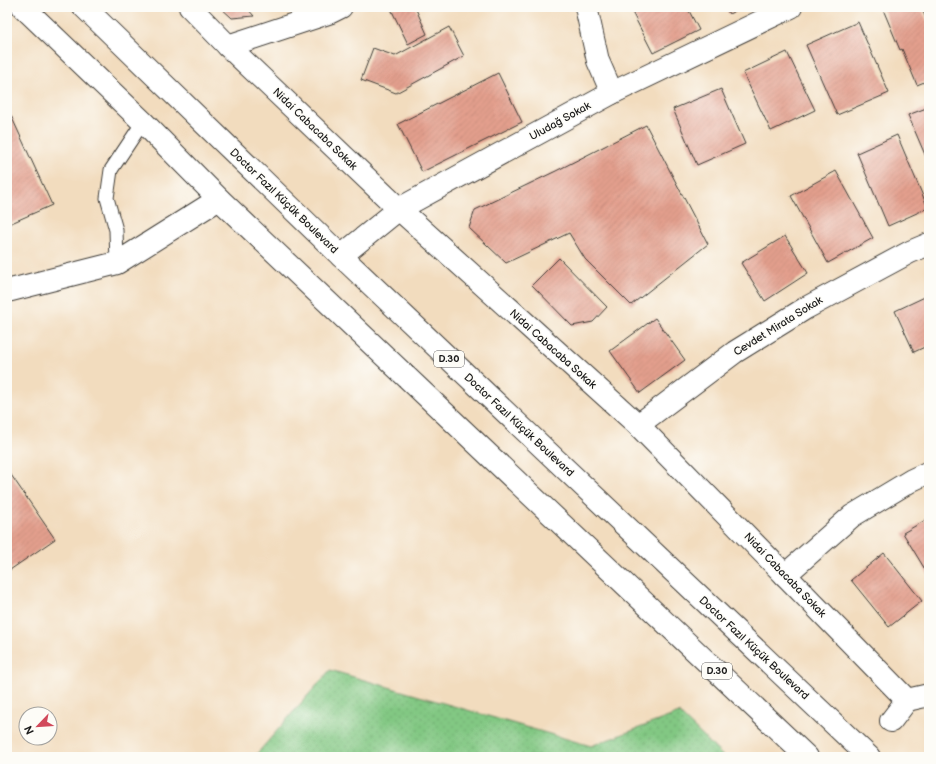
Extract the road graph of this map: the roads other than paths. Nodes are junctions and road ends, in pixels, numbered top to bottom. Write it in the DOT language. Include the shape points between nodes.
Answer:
graph roads {
  1 [pos="23,7"];
  2 [pos="84,7"];
  3 [pos="190,7"];
  4 [pos="341,7"];
  5 [pos="586,7"];
  6 [pos="791,7"];
  7 [pos="228,46"];
  8 [pos="612,93"];
  9 [pos="143,122"];
  10 [pos="219,199"];
  11 [pos="400,209"];
  12 [pos="929,244"];
  13 [pos="341,256"];
  14 [pos="117,263"];
  15 [pos="7,291"];
  16 [pos="638,426"];
  17 [pos="929,472"];
  18 [pos="786,575"];
  19 [pos="929,695"];
  20 [pos="907,700"];
  21 [pos="891,721"];
  22 [pos="807,757"];
  23 [pos="869,757"];
  1 -- 9 [label="main road, D.30"];
  2 -- 13 [label="main road, Doctor Fazıl Küçük Boulevard / D.30"];
  3 -- 7 [label="main road, Nidai Cabacaba Sokak"];
  4 -- 7 [label="main road"];
  5 -- 8 [label="main road" via="598,61"];
  6 -- 8 [label="main road, Uludağ Sokak"];
  7 -- 11 [label="main road, Nidai Cabacaba Sokak"];
  8 -- 11 [label="main road, Uludağ Sokak"];
  9 -- 10 [label="main road, D.30"];
  9 -- 14 [label="lane" via="111,170 107,198 116,230"];
  10 -- 14 [label="main road"];
  10 -- 22 [label="main road, D.30"];
  11 -- 13 [label="main road, Uludağ Sokak"];
  11 -- 16 [label="main road, Nidai Cabacaba Sokak"];
  12 -- 16 [label="main road, Cevdet Mirata Sokak" via="806,308 736,352"];
  13 -- 23 [label="main road, Doctor Fazıl Küçük Boulevard / D.30"];
  14 -- 15 [label="main road"];
  16 -- 18 [label="main road, Nidai Cabacaba Sokak"];
  17 -- 18 [label="main road" via="852,516"];
  18 -- 20 [label="main road, Nidai Cabacaba Sokak"];
  19 -- 20 [label="main road"];
  20 -- 21 [label="main road"];
}
